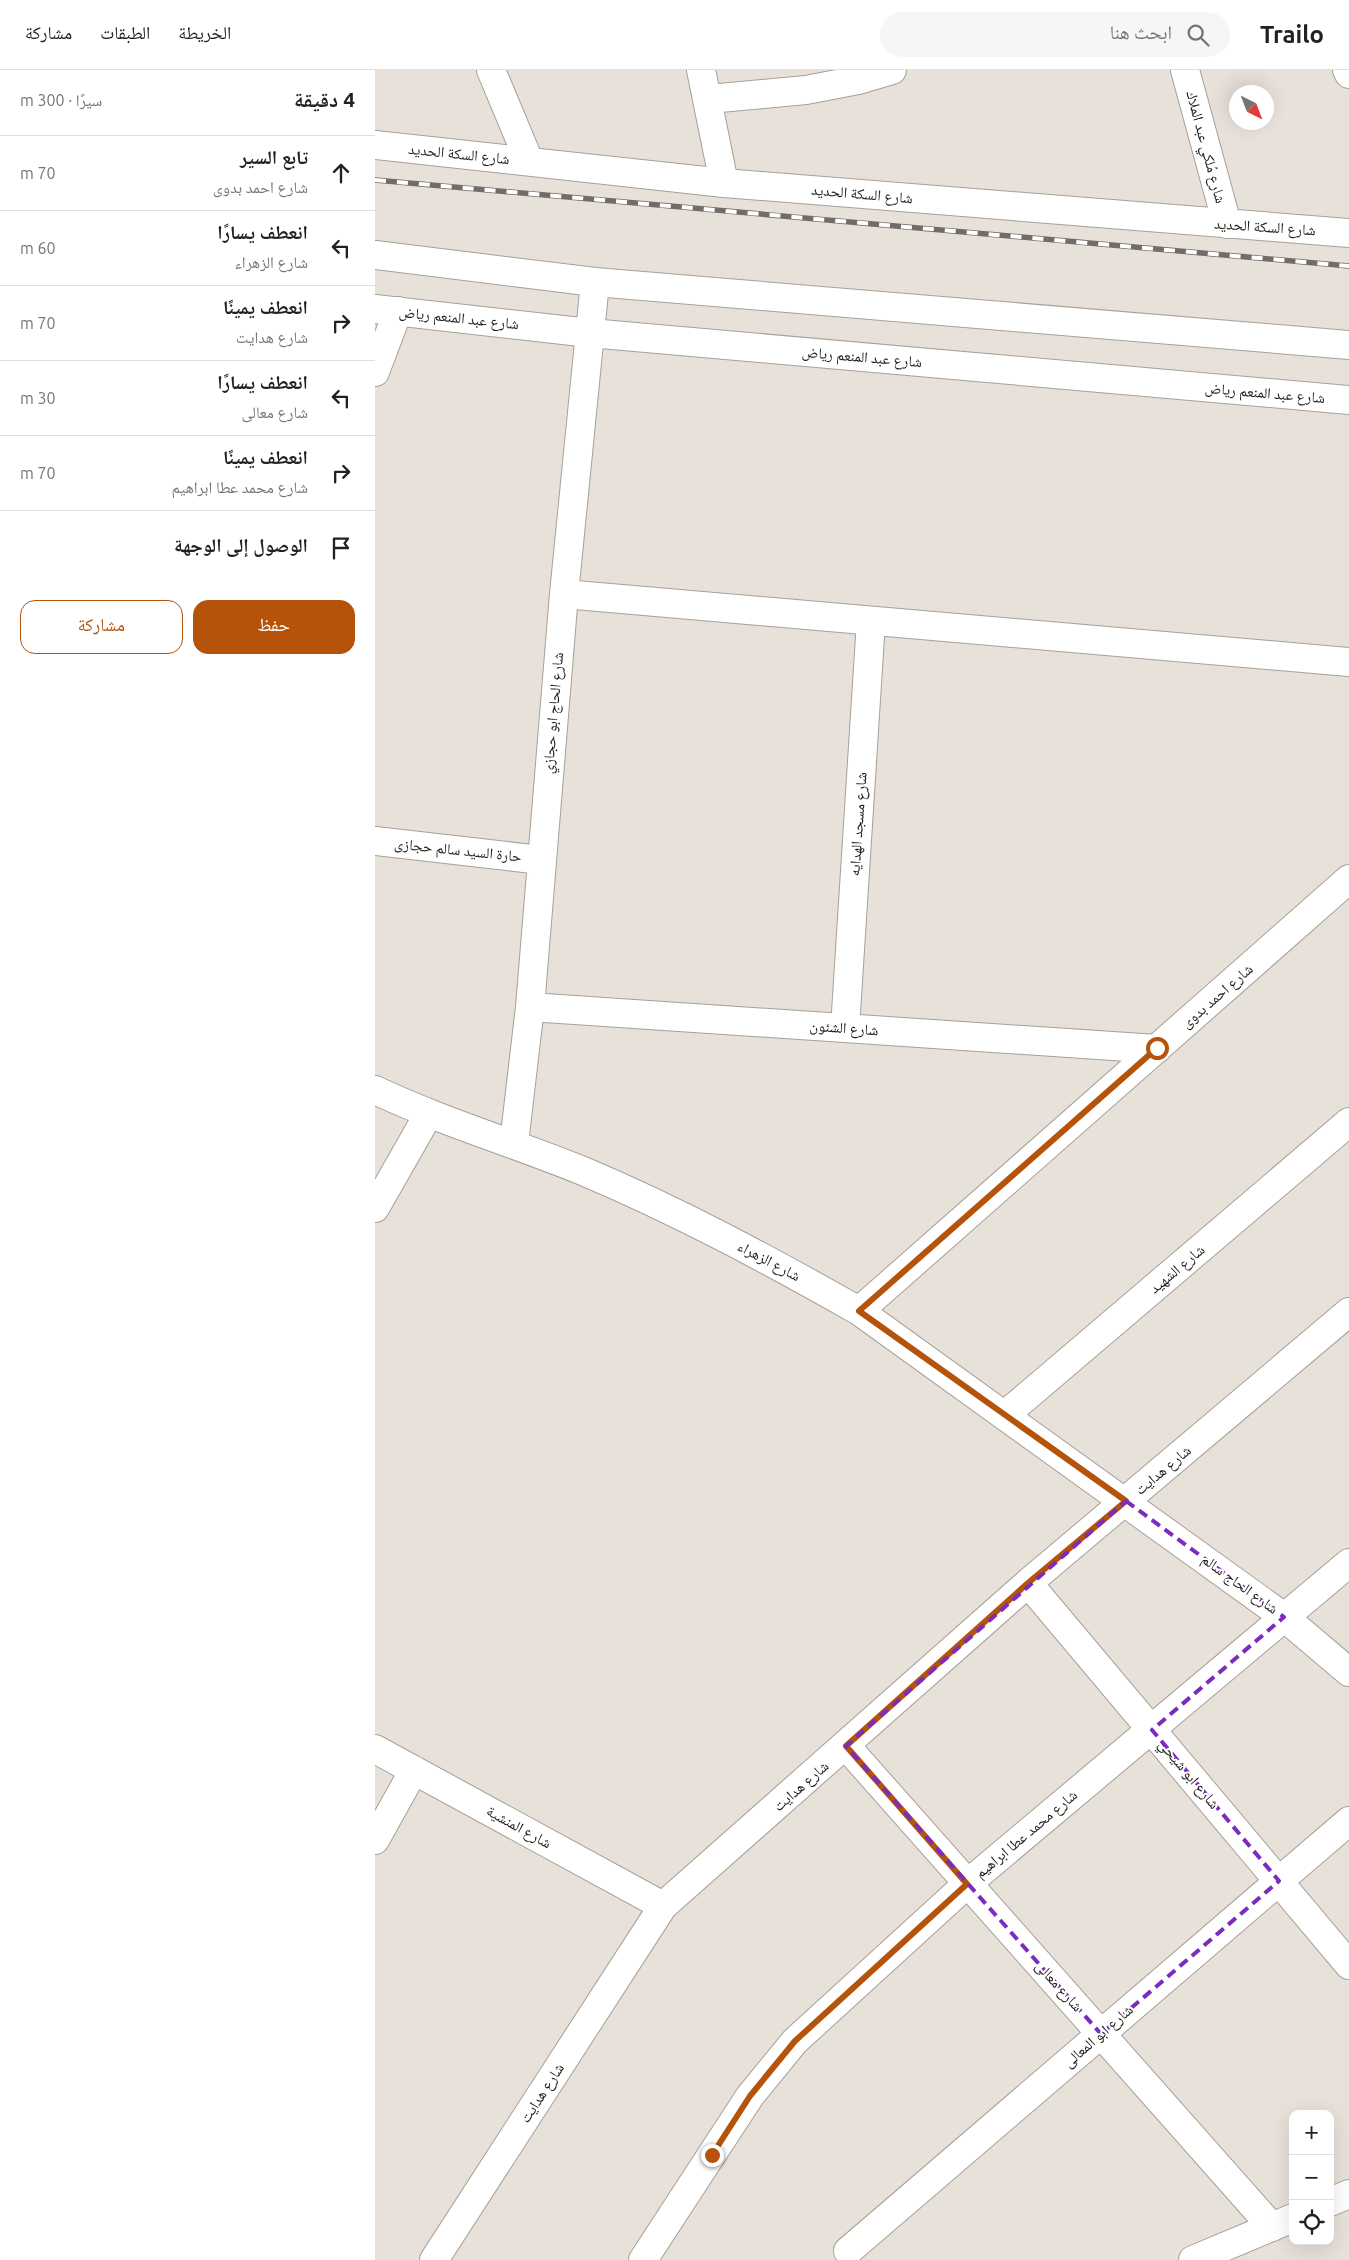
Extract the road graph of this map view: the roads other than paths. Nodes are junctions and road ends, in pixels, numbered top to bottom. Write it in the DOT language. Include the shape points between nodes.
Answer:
graph roads {
  1 [pos="491,70"];
  2 [pos="701,70"];
  3 [pos="892,70"];
  4 [pos="1185,70"];
  5 [pos="1347,70"];
  6 [pos="1349,74"];
  7 [pos="709,99"];
  8 [pos="375,146"];
  9 [pos="529,161"];
  10 [pos="724,183"];
  11 [pos="1227,224"];
  12 [pos="1349,233"];
  13 [pos="375,255"];
  14 [pos="595,282"];
  15 [pos="386,310"];
  16 [pos="590,333"];
  17 [pos="1349,345"];
  18 [pos="375,372"];
  19 [pos="1349,400"];
  20 [pos="563,594"];
  21 [pos="871,621"];
  22 [pos="1349,662"];
  23 [pos="375,841"];
  24 [pos="541,860"];
  25 [pos="1349,879"];
  26 [pos="530,1007"];
  27 [pos="845,1028"];
  28 [pos="1157,1048"];
  29 [pos="375,1090"];
  30 [pos="428,1115"];
  31 [pos="1349,1122"];
  32 [pos="514,1143"];
  33 [pos="375,1208"];
  34 [pos="859,1311"];
  35 [pos="1349,1312"];
  36 [pos="1005,1415"];
  37 [pos="1126,1501"];
  38 [pos="1349,1563"];
  39 [pos="1028,1583"];
  40 [pos="1284,1617"];
  41 [pos="1349,1672"];
  42 [pos="1152,1730"];
  43 [pos="846,1746"];
  44 [pos="375,1749"];
  45 [pos="414,1770"];
  46 [pos="1349,1821"];
  47 [pos="375,1840"];
  48 [pos="1279,1882"];
  49 [pos="967,1884"];
  50 [pos="663,1906"];
  51 [pos="1349,1965"];
  52 [pos="1101,2034"];
  53 [pos="1349,2194"];
  54 [pos="1334,2200"];
  55 [pos="1282,2222"];
  56 [pos="848,2252"];
  57 [pos="434,2260"];
  58 [pos="643,2260"];
  59 [pos="1193,2260"];
  1 -- 9 [label="street"];
  2 -- 7 [label="street"];
  3 -- 7 [label="street" via="806,90"];
  4 -- 11 [label="street, شارع مُلكي عبد الملاك"];
  5 -- 6 [label="street"];
  7 -- 10 [label="street"];
  8 -- 9 [label="street, شارع السكة الحديد"];
  9 -- 10 [label="street, شارع السكة الحديد"];
  10 -- 11 [label="street, شارع السكة الحديد"];
  11 -- 12 [label="street, شارع السكة الحديد"];
  13 -- 14 [label="street"];
  14 -- 16 [label="street, شارع الحاج ابو حجازي"];
  14 -- 17 [label="street"];
  15 -- 16 [label="street, شارع عبد المنعم رياض"];
  15 -- 18 [label="street"];
  16 -- 19 [label="street, شارع عبد المنعم رياض"];
  16 -- 20 [label="street, شارع الحاج ابو حجازي"];
  20 -- 21 [label="street"];
  20 -- 24 [label="street, شارع الحاج ابو حجازي"];
  21 -- 22 [label="street"];
  21 -- 27 [label="street, شارع مسجد الهدايه"];
  23 -- 24 [label="street, حارة السيد سالم حجازى"];
  24 -- 26 [label="street, شارع الحاج ابو حجازي"];
  25 -- 28 [label="street, شارع احمد بدوى"];
  26 -- 27 [label="street, شارع الشئون"];
  26 -- 32 [label="street, شارع الحاج ابو حجازي"];
  27 -- 28 [label="street, شارع الشئون"];
  28 -- 34 [label="street, شارع احمد بدوى"];
  29 -- 30 [label="street, شارع الزهراء"];
  30 -- 32 [label="street, شارع الزهراء"];
  30 -- 33 [label="street"];
  31 -- 36 [label="street, شارع الشهيد"];
  32 -- 34 [label="street, شارع الزهراء" via="673,1212"];
  34 -- 36 [label="street, شارع الزهراء"];
  35 -- 37 [label="street, شارع هدايت"];
  36 -- 37 [label="street, شارع الزهراء"];
  37 -- 39 [label="street, شارع هدايت"];
  37 -- 40 [label="street, شارع الحاج سالم"];
  38 -- 40 [label="street, شارع محمد عطا ابراهيم"];
  39 -- 42 [label="street, شارع ابو شيحي"];
  39 -- 43 [label="street, شارع هدايت"];
  40 -- 41 [label="street, شارع الحاج سالم"];
  40 -- 42 [label="street, شارع محمد عطا ابراهيم"];
  42 -- 48 [label="street, شارع ابو شيحي"];
  42 -- 49 [label="street, شارع محمد عطا ابراهيم"];
  43 -- 49 [label="street, شارع معالى"];
  43 -- 50 [label="street, شارع هدايت"];
  44 -- 45 [label="street, شارع المنشية"];
  45 -- 47 [label="street"];
  45 -- 50 [label="street, شارع المنشية"];
  46 -- 48 [label="street, شارع ابو المعالى"];
  48 -- 51 [label="street, شارع ابو شيحي"];
  48 -- 52 [label="street, شارع ابو المعالى"];
  49 -- 52 [label="street, شارع معالى"];
  49 -- 58 [label="street, شارع محمد عطا ابراهيم" via="795,2041 771,2068"];
  50 -- 57 [label="street, شارع هدايت"];
  52 -- 55 [label="street, شارع معالى"];
  52 -- 56 [label="street, شارع ابو المعالى"];
  53 -- 54 [label="street"];
  55 -- 59 [label="street"];
}
